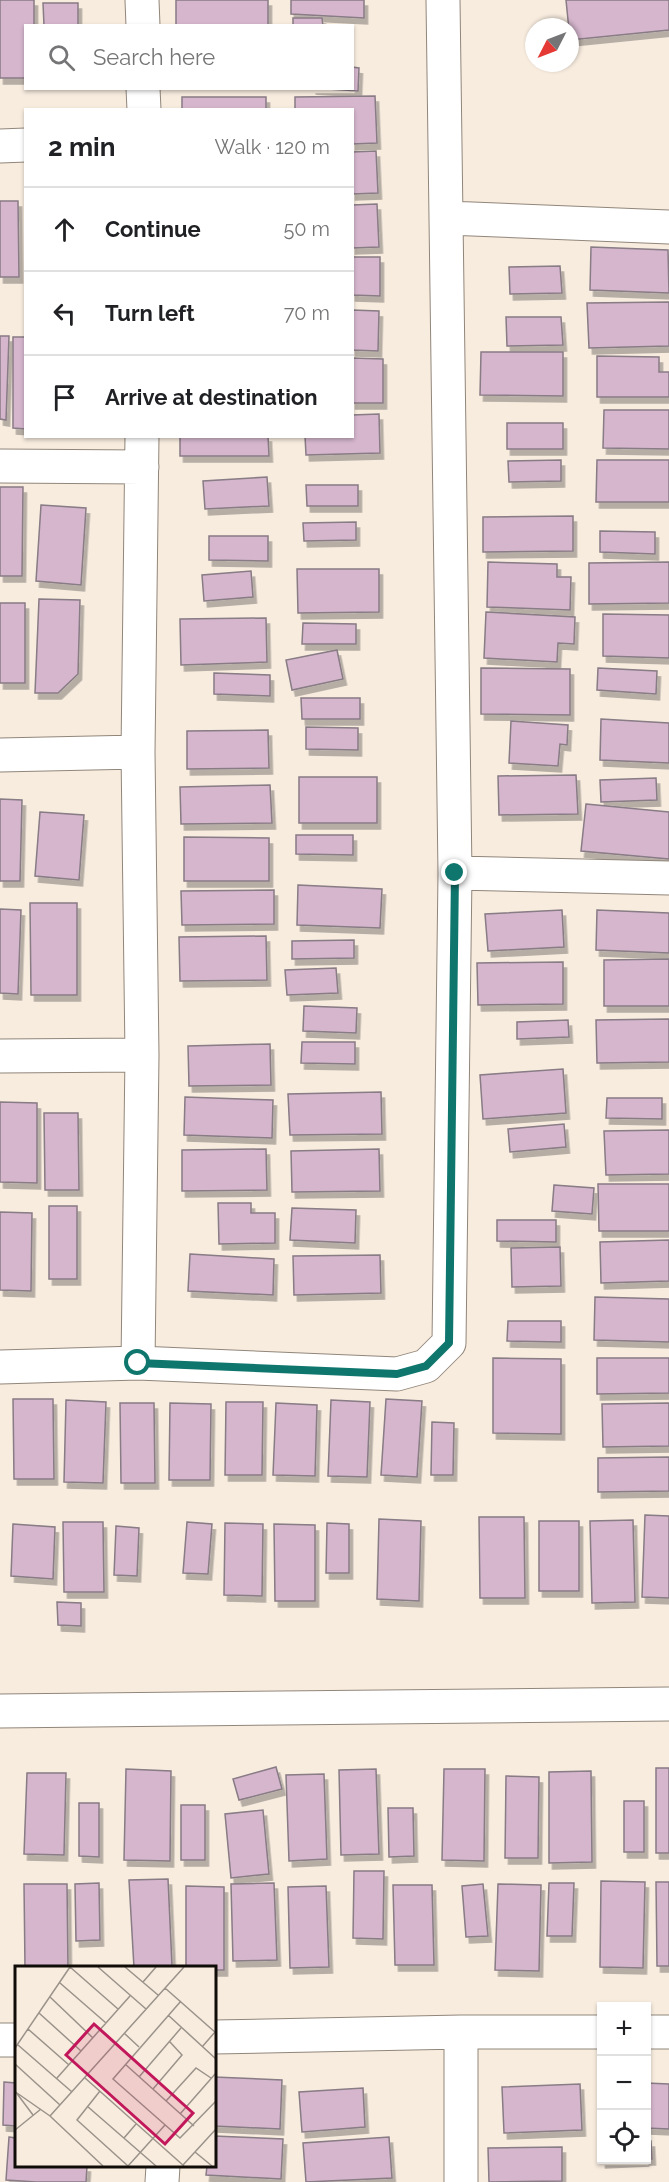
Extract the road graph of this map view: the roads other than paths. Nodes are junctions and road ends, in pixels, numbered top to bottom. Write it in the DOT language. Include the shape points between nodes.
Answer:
graph roads {
  1 [pos="142,0"];
  2 [pos="443,0"];
  3 [pos="143,24"];
  4 [pos="144,90"];
  5 [pos="144,108"];
  6 [pos="24,145"];
  7 [pos="0,146"];
  8 [pos="447,218"];
  9 [pos="669,227"];
  10 [pos="142,452"];
  11 [pos="0,466"];
  12 [pos="138,752"];
  13 [pos="0,755"];
  14 [pos="455,873"];
  15 [pos="669,878"];
  16 [pos="142,1055"];
  17 [pos="0,1056"];
  18 [pos="138,1363"];
  19 [pos="0,1367"];
  20 [pos="669,1704"];
  21 [pos="0,1711"];
  22 [pos="461,2032"];
  23 [pos="597,2032"];
  24 [pos="651,2032"];
  25 [pos="669,2032"];
  26 [pos="216,2037"];
  27 [pos="163,2167"];
  28 [pos="162,2182"];
  29 [pos="461,2182"];
  1 -- 3 [label="street"];
  2 -- 8 [label="street"];
  4 -- 5 [label="street"];
  6 -- 7 [label="street"];
  8 -- 9 [label="street"];
  8 -- 14 [label="street"];
  10 -- 11 [label="street"];
  10 -- 12 [label="street"];
  12 -- 13 [label="street"];
  12 -- 16 [label="street"];
  14 -- 15 [label="street"];
  14 -- 18 [label="street" via="449,1343 426,1366 397,1374"];
  16 -- 17 [label="street"];
  16 -- 18 [label="street"];
  18 -- 19 [label="street"];
  20 -- 21 [label="street"];
  22 -- 23 [label="street"];
  22 -- 26 [label="street"];
  22 -- 29 [label="street"];
  24 -- 25 [label="street"];
  27 -- 28 [label="street"];
}
